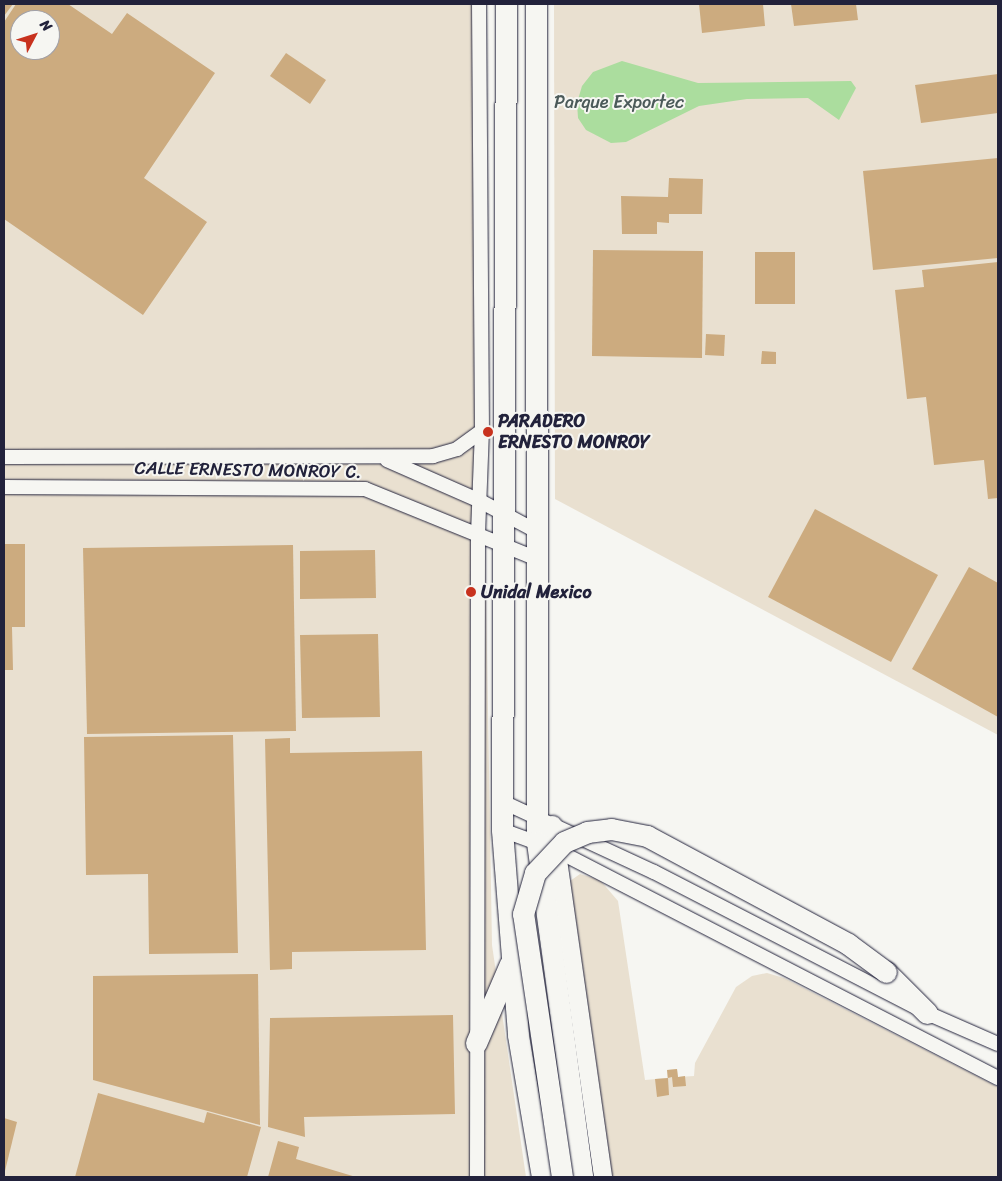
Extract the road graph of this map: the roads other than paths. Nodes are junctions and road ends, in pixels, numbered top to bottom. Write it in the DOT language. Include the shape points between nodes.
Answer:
graph roads {
  1 [pos="479,4"];
  2 [pos="506,4"];
  3 [pos="536,4"];
  4 [pos="482,431"];
  5 [pos="4,457"];
  6 [pos="381,458"];
  7 [pos="4,487"];
  8 [pos="480,501"];
  9 [pos="506,515"];
  10 [pos="538,532"];
  11 [pos="478,534"];
  12 [pos="506,547"];
  13 [pos="537,559"];
  14 [pos="503,802"];
  15 [pos="545,821"];
  16 [pos="502,830"];
  17 [pos="546,846"];
  18 [pos="511,962"];
  19 [pos="927,1014"];
  20 [pos="476,1043"];
  21 [pos="998,1044"];
  22 [pos="998,1078"];
  23 [pos="477,1177"];
  24 [pos="542,1177"];
  25 [pos="562,1177"];
  26 [pos="582,1177"];
  27 [pos="603,1177"];
  1 -- 4 [label="street"];
  2 -- 9 [label="main road"];
  3 -- 10 [label="main road"];
  4 -- 6 [label="street, CALLE ERNESTO MONROY C." via="445,454"];
  4 -- 8 [label="street"];
  5 -- 6 [label="street, CALLE ERNESTO MONROY C."];
  6 -- 8 [label="street, CALLE ERNESTO MONROY C."];
  7 -- 11 [label="street, CALLE ERNESTO MONROY C." via="340,486 390,497"];
  8 -- 9 [label="street, CALLE ERNESTO MONROY C."];
  8 -- 11 [label="street"];
  9 -- 10 [label="street, CALLE ERNESTO MONROY C."];
  9 -- 12 [label="main road"];
  10 -- 13 [label="main road"];
  11 -- 12 [label="street, CALLE ERNESTO MONROY C."];
  11 -- 20 [label="street"];
  12 -- 13 [label="street, CALLE ERNESTO MONROY C."];
  12 -- 14 [label="main road"];
  13 -- 15 [label="main road"];
  14 -- 15 [label="street"];
  14 -- 16 [label="main road"];
  15 -- 17 [label="main road"];
  15 -- 19 [label="street" via="654,872"];
  16 -- 17 [label="street"];
  16 -- 18 [label="main road"];
  17 -- 22 [label="street"];
  17 -- 26 [label="main road"];
  17 -- 27 [label="street"];
  18 -- 20 [label="main road"];
  18 -- 24 [label="main road" via="526,1090"];
  19 -- 21 [label="street"];
  19 -- 25 [label="main road, bridge" via="886,972 848,944 647,836 611,828 587,832 564,842 535,873 523,914"];
  20 -- 23 [label="street"];
}
